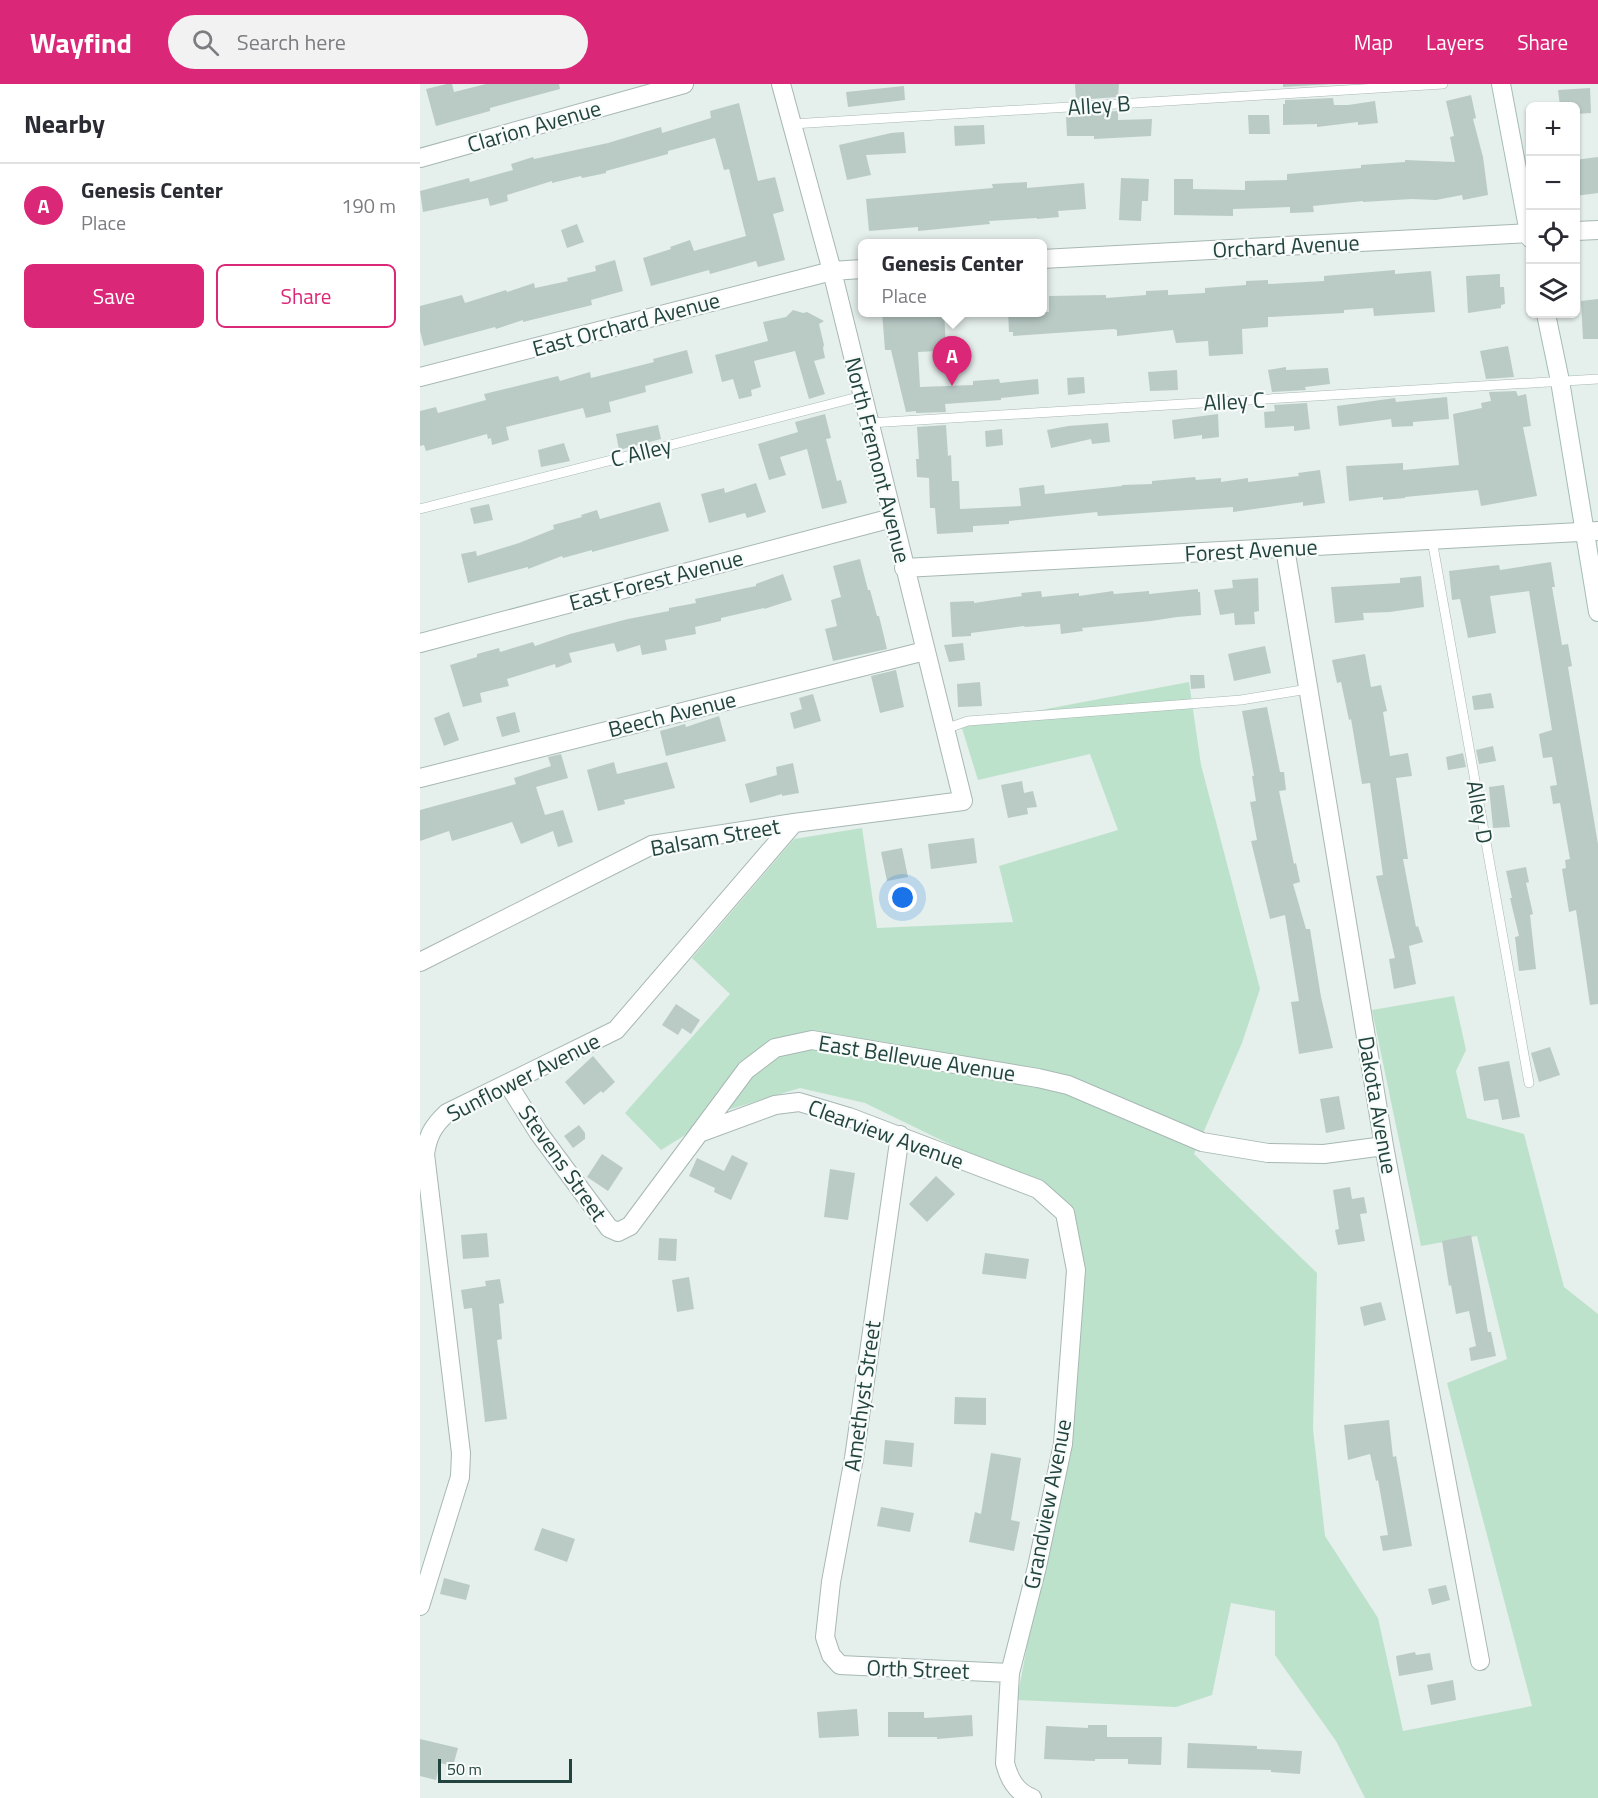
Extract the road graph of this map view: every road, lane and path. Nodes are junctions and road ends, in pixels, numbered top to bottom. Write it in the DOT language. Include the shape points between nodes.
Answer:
graph roads {
  1 [pos="684,84"];
  2 [pos="781,84"];
  3 [pos="1443,84"];
  4 [pos="1501,84"];
  5 [pos="792,124"];
  6 [pos="420,158"];
  7 [pos="1526,214"];
  8 [pos="1598,230"];
  9 [pos="1580,231"];
  10 [pos="1526,235"];
  11 [pos="1047,260"];
  12 [pos="858,269"];
  13 [pos="832,271"];
  14 [pos="1547,318"];
  15 [pos="420,377"];
  16 [pos="1598,379"];
  17 [pos="1560,381"];
  18 [pos="862,396"];
  19 [pos="869,423"];
  20 [pos="420,509"];
  21 [pos="892,518"];
  22 [pos="1591,532"];
  23 [pos="1432,540"];
  24 [pos="1285,548"];
  25 [pos="904,568"];
  26 [pos="1598,612"];
  27 [pos="420,643"];
  28 [pos="925,651"];
  29 [pos="1308,689"];
  30 [pos="945,729"];
  31 [pos="420,777"];
  32 [pos="963,801"];
  33 [pos="794,823"];
  34 [pos="420,962"];
  35 [pos="1530,1083"];
  36 [pos="508,1084"];
  37 [pos="699,1133"];
  38 [pos="900,1135"];
  39 [pos="1384,1146"];
  40 [pos="1065,1213"];
  41 [pos="623,1231"];
  42 [pos="420,1606"];
  43 [pos="831,1655"];
  44 [pos="1480,1660"];
  45 [pos="1010,1673"];
  46 [pos="1025,1794"];
  1 -- 6 [label="street, Clarion Avenue"];
  2 -- 5 [label="street, North Fremont Avenue"];
  3 -- 5 [label="lane, Alley B"];
  4 -- 7 [label="street"];
  5 -- 13 [label="street, North Fremont Avenue"];
  8 -- 9 [label="street"];
  10 -- 11 [label="street, Orchard Avenue"];
  12 -- 13 [label="street"];
  13 -- 15 [label="street, East Orchard Avenue"];
  13 -- 18 [label="street, North Fremont Avenue"];
  14 -- 17 [label="street"];
  16 -- 17 [label="lane, Alley C"];
  17 -- 19 [label="lane, Alley C"];
  17 -- 22 [label="street"];
  18 -- 19 [label="street, North Fremont Avenue"];
  18 -- 20 [label="lane, C Alley"];
  19 -- 21 [label="street, North Fremont Avenue"];
  21 -- 25 [label="street, North Fremont Avenue"];
  21 -- 27 [label="street, East Forest Avenue"];
  22 -- 23 [label="street, Forest Avenue"];
  22 -- 26 [label="street"];
  23 -- 24 [label="street, Forest Avenue"];
  23 -- 35 [label="lane, Alley D"];
  24 -- 25 [label="street, Forest Avenue"];
  24 -- 29 [label="street, Dakota Avenue"];
  25 -- 28 [label="street, North Fremont Avenue"];
  28 -- 30 [label="street, North Fremont Avenue"];
  28 -- 31 [label="street, Beech Avenue"];
  29 -- 30 [label="lane" via="1241,700 968,721"];
  29 -- 39 [label="street, Dakota Avenue"];
  30 -- 32 [label="street, North Fremont Avenue"];
  32 -- 33 [label="street, Balsam Street"];
  33 -- 34 [label="street, Balsam Street" via="652,845"];
  33 -- 36 [label="street, Sunflower Avenue" via="616,1030"];
  36 -- 41 [label="street, Stevens Street" via="538,1132 609,1228"];
  36 -- 42 [label="street, Sunflower Avenue" via="447,1113 434,1125 425,1154 461,1453 460,1477"];
  37 -- 38 [label="street, Clearview Avenue" via="775,1105 799,1102"];
  37 -- 39 [label="street, East Bellevue Avenue" via="746,1070 775,1048 812,1040 1068,1085 1202,1142 1268,1153 1324,1154"];
  37 -- 41 [label="street, East Bellevue Avenue"];
  38 -- 40 [label="street, Clearview Avenue" via="1038,1189"];
  38 -- 43 [label="street, Amethyst Street" via="854,1458 831,1582 825,1637"];
  39 -- 44 [label="street, Dakota Avenue"];
  40 -- 45 [label="street, Grandview Avenue" via="1076,1270 1063,1444"];
  43 -- 45 [label="street, Orth Street" via="846,1666"];
  45 -- 46 [label="street, Grandview Avenue" via="1005,1763 1009,1777"];
}
